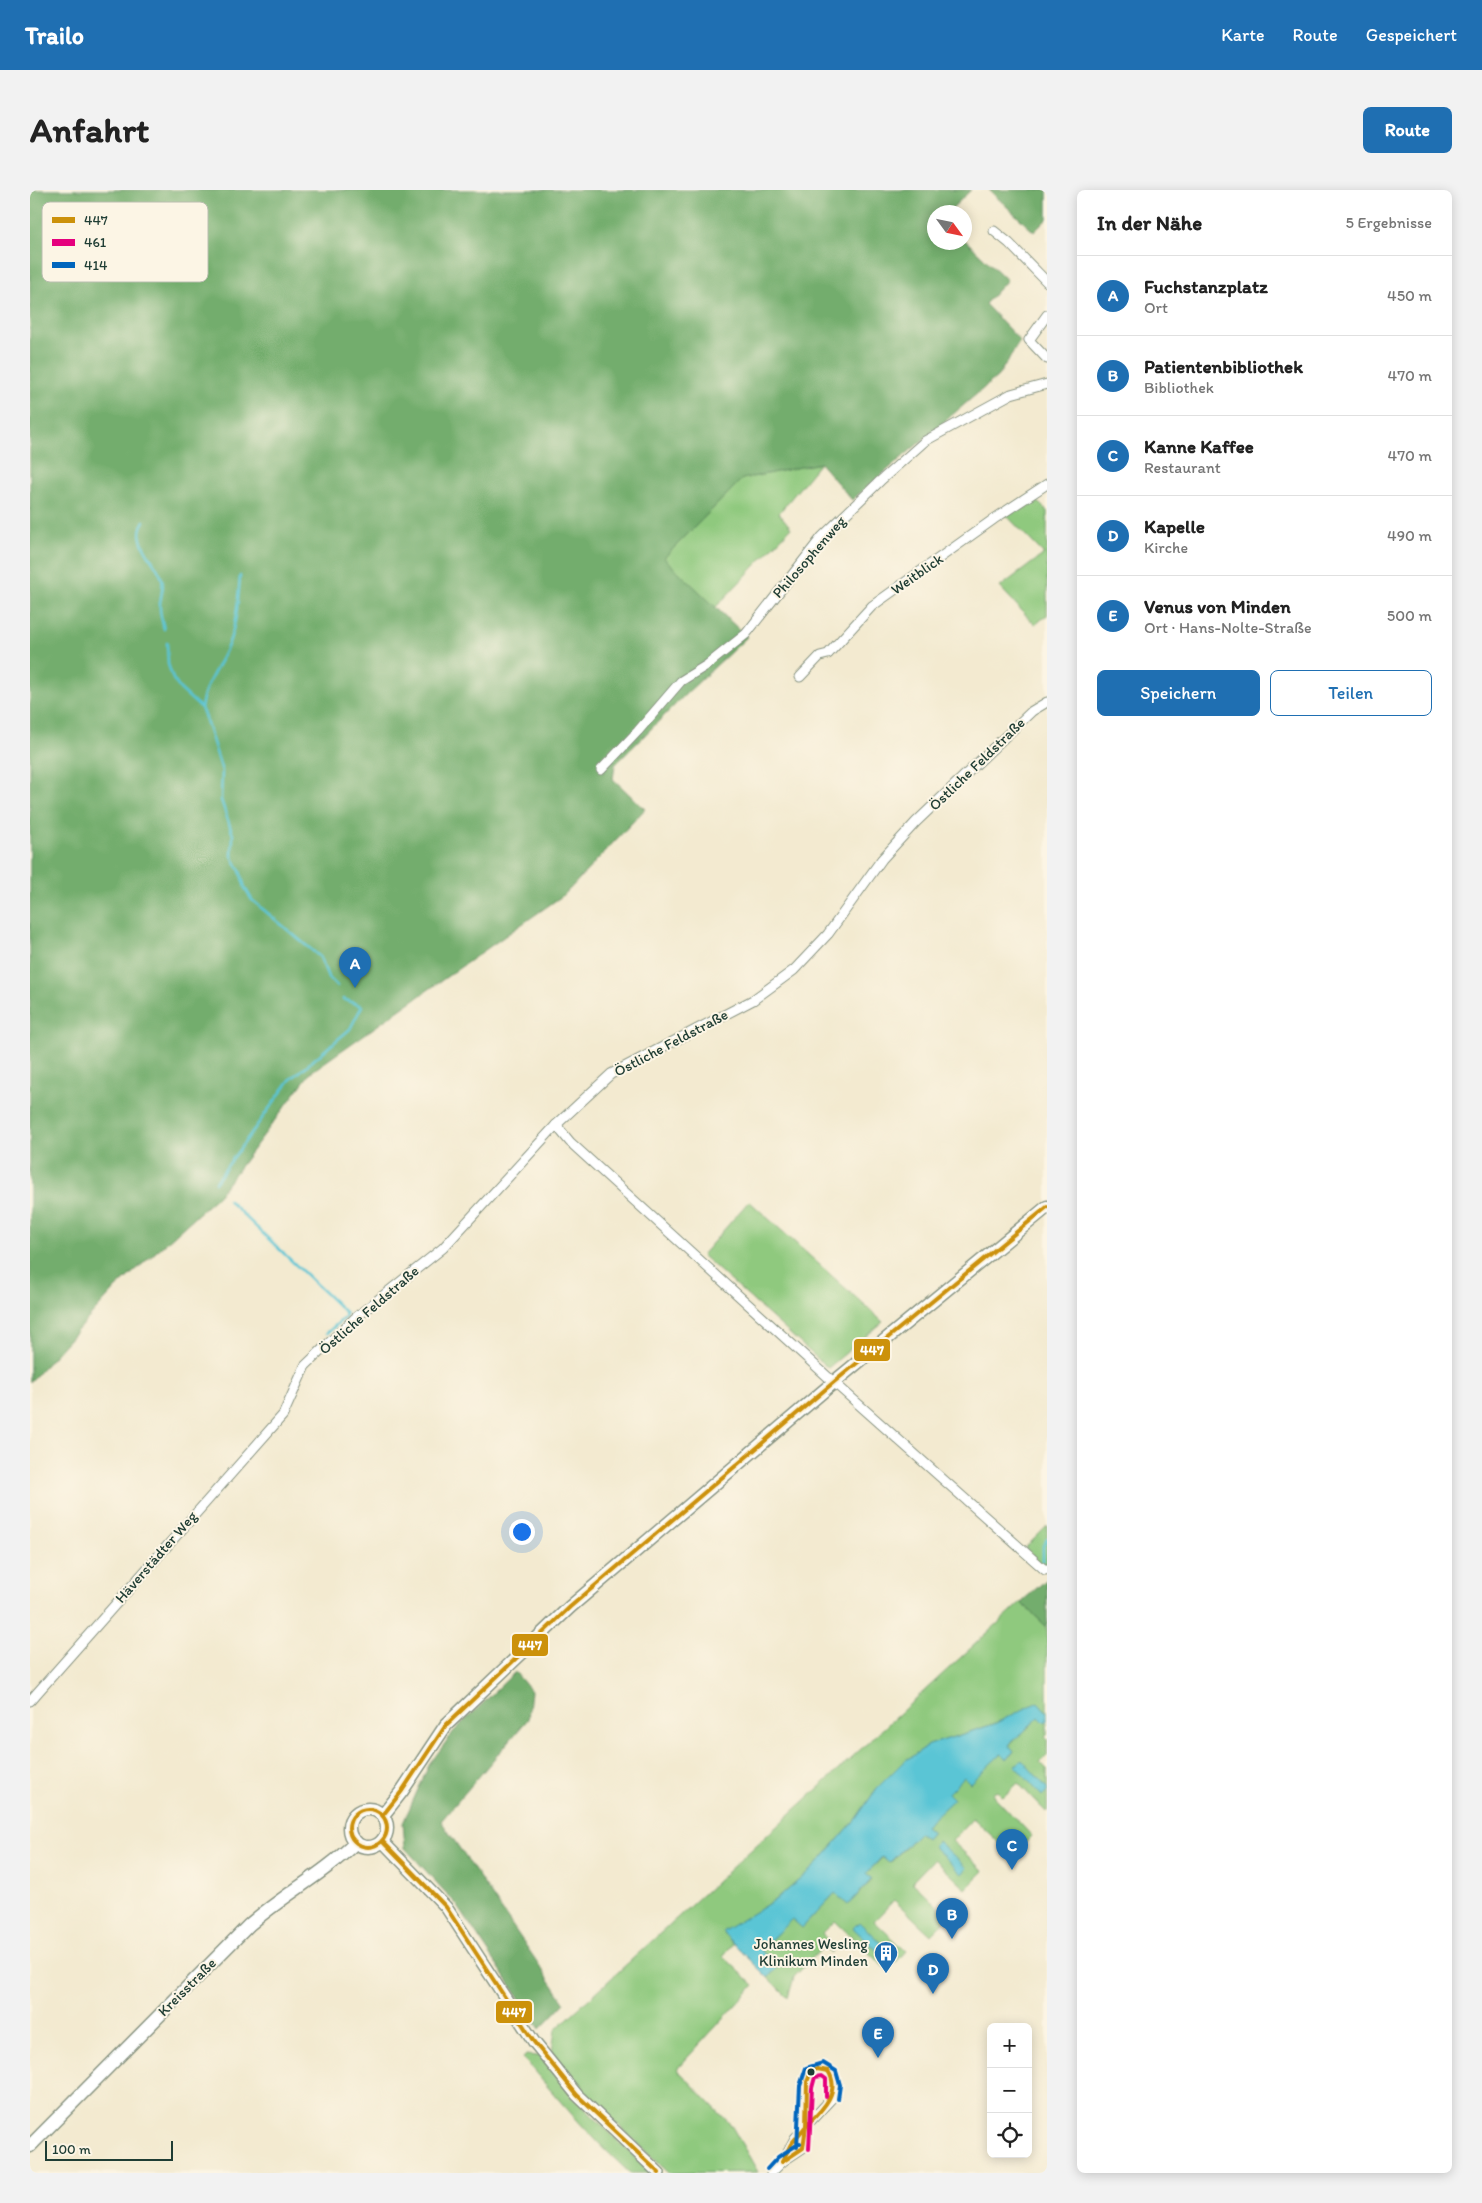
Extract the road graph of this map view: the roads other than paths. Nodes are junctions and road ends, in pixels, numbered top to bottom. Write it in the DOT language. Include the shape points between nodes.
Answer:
graph roads {
  1 [pos="994,230"];
  2 [pos="1047,282"];
  3 [pos="1047,315"];
  4 [pos="1047,359"];
  5 [pos="1047,384"];
  6 [pos="1047,484"];
  7 [pos="800,677"];
  8 [pos="1047,702"];
  9 [pos="600,770"];
  10 [pos="556,1125"];
  11 [pos="1047,1207"];
  12 [pos="834,1382"];
  13 [pos="283,1414"];
  14 [pos="1046,1569"];
  15 [pos="30,1700"];
  16 [pos="383,1815"];
  17 [pos="382,1841"];
  18 [pos="356,1842"];
  19 [pos="832,2098"];
  20 [pos="30,2146"];
  21 [pos="803,2148"];
  22 [pos="782,2162"];
  23 [pos="658,2173"];
  24 [pos="770,2173"];
  1 -- 2 [label="street"];
  3 -- 4 [label="street" via="1029,340"];
  5 -- 9 [label="street, Philosophenweg" via="1011,394 925,441 822,537 746,634 681,681"];
  6 -- 7 [label="street, Weitblick" via="872,606 828,654 820,656"];
  8 -- 10 [label="street, Östliche Feldstraße" via="1032,711 882,859 828,934 794,970 753,1000 611,1074"];
  10 -- 12 [label="street" via="570,1142"];
  10 -- 13 [label="street, Östliche Feldstraße" via="443,1248 355,1318 305,1366"];
  11 -- 12 [label="main road"];
  12 -- 14 [label="street"];
  12 -- 16 [label="main road" via="570,1607 486,1686 446,1725"];
  13 -- 15 [label="street, Häverstädter Weg"];
  16 -- 17 [label="main road" via="388,1825"];
  16 -- 18 [label="main road" via="372,1808 359,1810 349,1827"];
  17 -- 18 [label="main road" via="370,1847"];
  17 -- 23 [label="street" via="446,1907 534,2042 578,2095"];
  18 -- 20 [label="main road, Kreisstraße" via="324,1870 272,1905 249,1925"];
  19 -- 22 [label="street" via="795,2138"];
  21 -- 22 [label="street"];
  22 -- 24 [label="street"];
}
